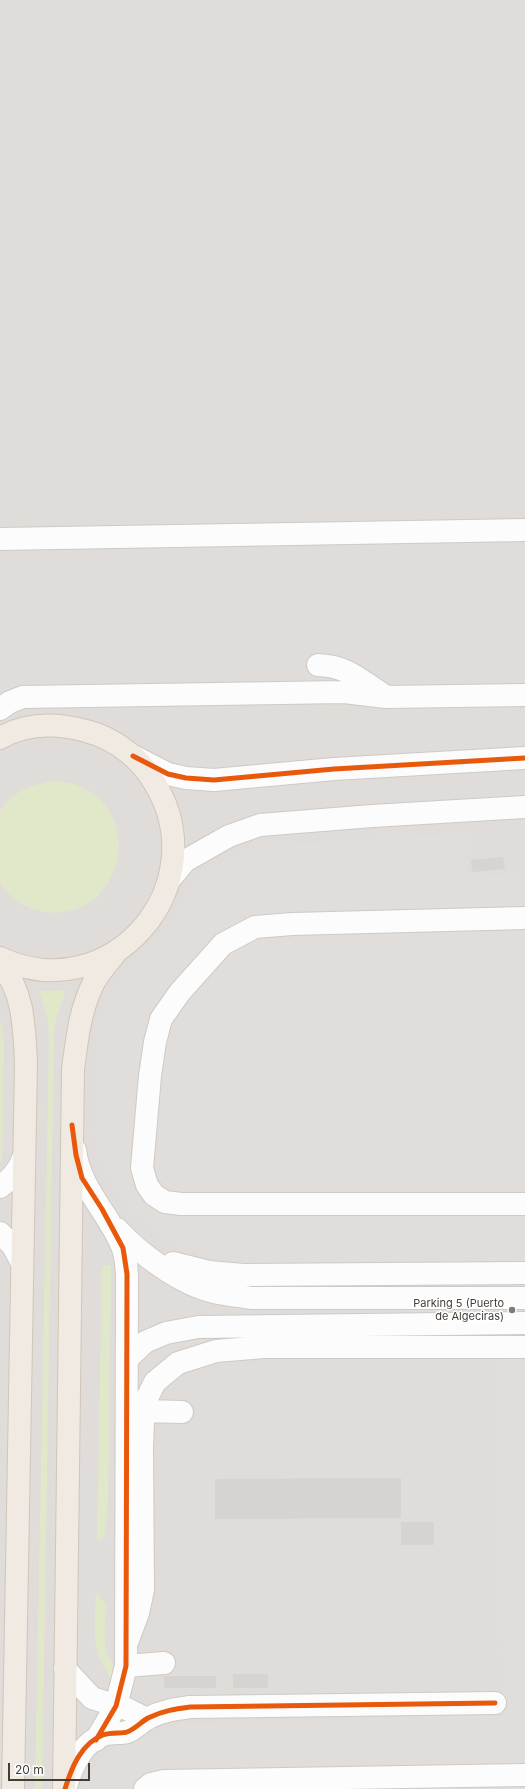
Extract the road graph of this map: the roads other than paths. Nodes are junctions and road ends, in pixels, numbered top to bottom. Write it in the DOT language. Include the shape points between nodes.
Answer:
graph roads {
  1 [pos="525,530"];
  2 [pos="0,540"];
  3 [pos="318,665"];
  4 [pos="525,696"];
  5 [pos="386,697"];
  6 [pos="0,709"];
  7 [pos="0,738"];
  8 [pos="132,756"];
  9 [pos="525,758"];
  10 [pos="525,807"];
  11 [pos="170,879"];
  12 [pos="525,918"];
  13 [pos="118,950"];
  14 [pos="0,958"];
  15 [pos="0,964"];
  16 [pos="72,1125"];
  17 [pos="24,1156"];
  18 [pos="0,1187"];
  19 [pos="525,1204"];
  20 [pos="107,1218"];
  21 [pos="0,1233"];
  22 [pos="138,1248"];
  23 [pos="22,1263"];
  24 [pos="525,1273"];
  25 [pos="525,1298"];
  26 [pos="525,1323"];
  27 [pos="525,1348"];
  28 [pos="126,1359"];
  29 [pos="145,1411"];
  30 [pos="182,1412"];
  31 [pos="128,1640"];
  32 [pos="164,1663"];
  33 [pos="126,1666"];
  34 [pos="65,1668"];
  35 [pos="495,1703"];
  36 [pos="116,1706"];
  37 [pos="147,1719"];
  38 [pos="96,1740"];
  39 [pos="525,1775"];
  40 [pos="13,1789"];
  41 [pos="65,1789"];
  42 [pos="145,1789"];
  1 -- 2 [label="street"];
  3 -- 5 [label="street" via="348,670"];
  4 -- 5 [label="street"];
  5 -- 6 [label="street" via="344,692 23,697"];
  7 -- 8 [label="main road" via="27,728 50,725 72,727 108,739"];
  8 -- 9 [label="street" via="168,774 214,780 334,769"];
  8 -- 11 [label="main road" via="148,772 169,812 174,857"];
  10 -- 11 [label="street" via="394,814 260,826 229,836 185,861"];
  11 -- 13 [label="main road" via="163,900 151,919 136,936"];
  12 -- 19 [label="street" via="255,927 223,944 180,992 161,1019 150,1076 142,1168 147,1185 154,1195 166,1202 181,1204"];
  13 -- 14 [label="main road" via="99,961 77,968 55,970 32,968"];
  13 -- 16 [label="main road" via="94,981 78,1030 73,1069"];
  15 -- 17 [label="main road" via="18,994 24,1026"];
  16 -- 20 [label="street" via="82,1178"];
  16 -- 34 [label="main road"];
  17 -- 18 [label="street" via="20,1168 12,1179"];
  17 -- 23 [label="main road"];
  20 -- 22 [label="street"];
  20 -- 28 [label="street" via="126,1259"];
  21 -- 23 [label="street" via="13,1246"];
  22 -- 24 [label="street" via="187,1268 243,1275"];
  22 -- 25 [label="street" via="150,1259 185,1280 214,1292 251,1298"];
  23 -- 40 [label="main road"];
  26 -- 28 [label="street" via="198,1327 166,1333 145,1342"];
  27 -- 29 [label="street" via="264,1347 216,1351 178,1363 164,1373 155,1382 148,1396"];
  28 -- 31 [label="street"];
  29 -- 30 [label="street"];
  29 -- 31 [label="street" via="142,1448 143,1590"];
  31 -- 33 [label="street"];
  32 -- 33 [label="street"];
  33 -- 36 [label="street"];
  34 -- 36 [label="street" via="92,1698"];
  34 -- 41 [label="main road"];
  35 -- 37 [label="street" via="276,1697 164,1711"];
  36 -- 37 [label="street"];
  36 -- 38 [label="street"];
  37 -- 38 [label="street" via="127,1732 115,1732"];
  38 -- 41 [label="street" via="84,1749 72,1766"];
  39 -- 42 [label="street" via="164,1781 151,1784"];
}
